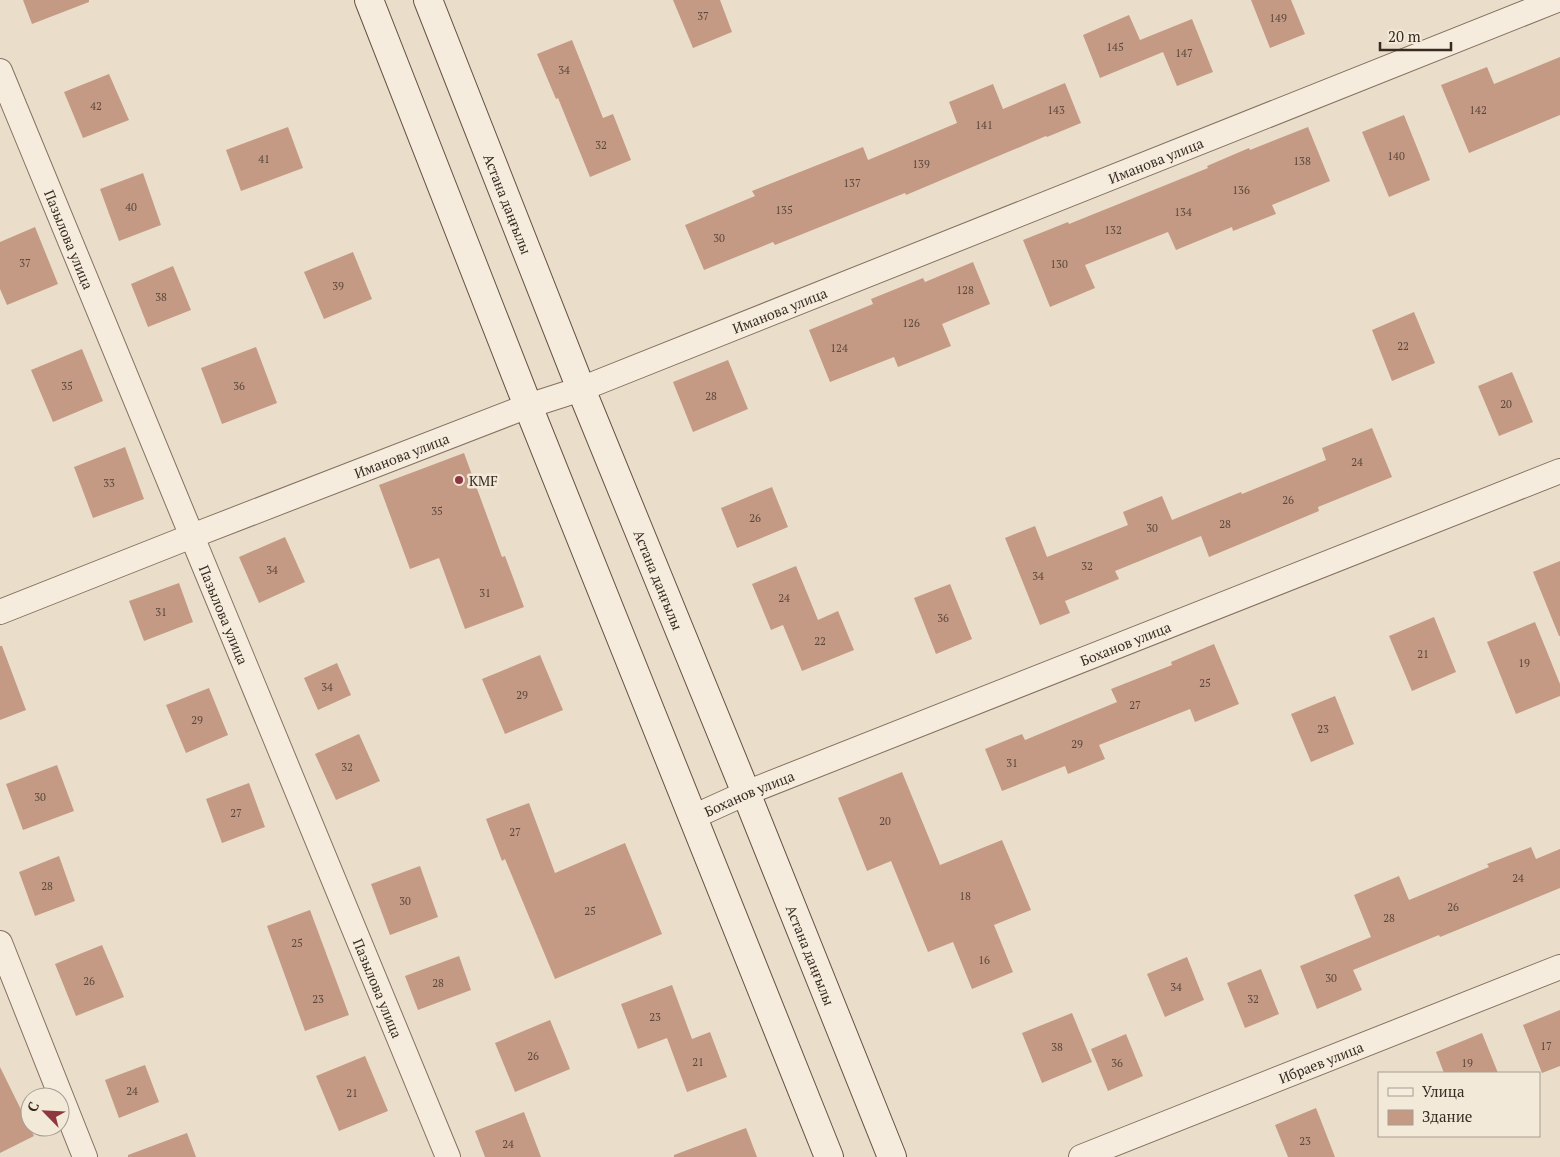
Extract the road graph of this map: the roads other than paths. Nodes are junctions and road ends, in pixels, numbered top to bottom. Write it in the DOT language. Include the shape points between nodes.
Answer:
graph roads {
  1 [pos="369,0"];
  2 [pos="428,0"];
  3 [pos="1557,0"];
  4 [pos="0,71"];
  5 [pos="581,389"];
  6 [pos="528,406"];
  7 [pos="1560,471"];
  8 [pos="192,536"];
  9 [pos="0,612"];
  10 [pos="746,793"];
  11 [pos="693,817"];
  12 [pos="0,943"];
  13 [pos="1560,967"];
  14 [pos="86,1157"];
  15 [pos="448,1157"];
  16 [pos="829,1157"];
  17 [pos="892,1157"];
  18 [pos="1081,1157"];
  1 -- 6 [label="street"];
  2 -- 5 [label="street, Астана даңғылы"];
  3 -- 5 [label="street, Иманова улица"];
  4 -- 8 [label="street, Пазылова улица"];
  5 -- 6 [label="street, Иманова улица"];
  5 -- 10 [label="street, Астана даңғылы"];
  6 -- 8 [label="street, Иманова улица"];
  6 -- 11 [label="street"];
  7 -- 10 [label="street, Боханов улица"];
  8 -- 9 [label="street, Иманова улица"];
  8 -- 15 [label="street, Пазылова улица"];
  10 -- 11 [label="street, Боханов улица"];
  10 -- 17 [label="street, Астана даңғылы"];
  11 -- 16 [label="street"];
  12 -- 14 [label="street"];
  13 -- 18 [label="street, Ибраев улица"];
}
